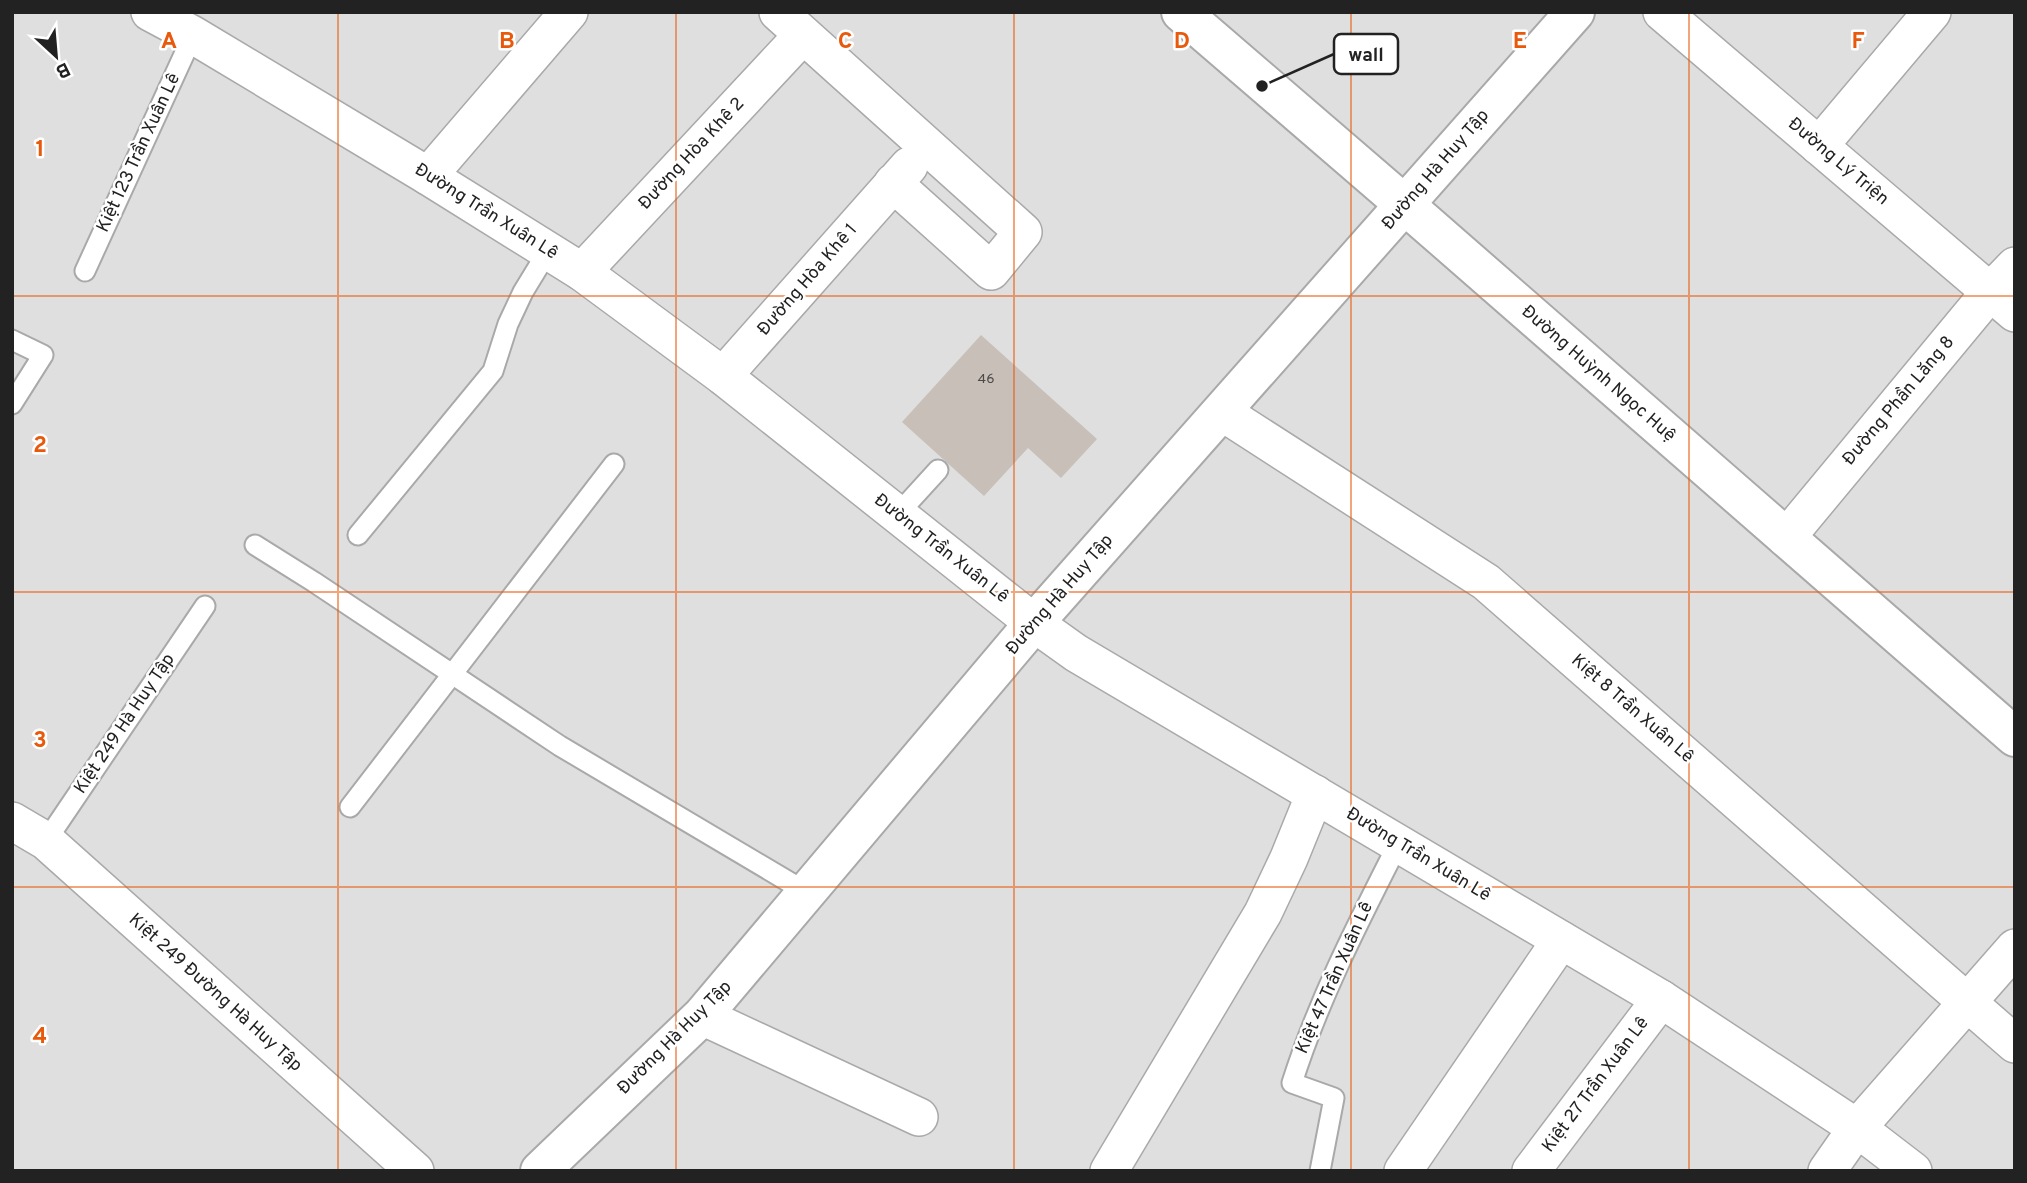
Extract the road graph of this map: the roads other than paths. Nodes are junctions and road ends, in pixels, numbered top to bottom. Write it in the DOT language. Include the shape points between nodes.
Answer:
graph roads {
  1 [pos="150,12"];
  2 [pos="569,12"];
  3 [pos="1181,12"];
  4 [pos="1575,12"];
  5 [pos="1662,12"];
  6 [pos="1932,12"];
  7 [pos="202,23"];
  8 [pos="791,24"];
  9 [pos="1819,146"];
  10 [pos="925,147"];
  11 [pos="428,176"];
  12 [pos="893,183"];
  13 [pos="1405,205"];
  14 [pos="548,251"];
  15 [pos="2015,266"];
  16 [pos="85,271"];
  17 [pos="582,272"];
  18 [pos="2002,302"];
  19 [pos="12,340"];
  20 [pos="723,376"];
  21 [pos="12,404"];
  22 [pos="1222,412"];
  23 [pos="614,464"];
  24 [pos="938,470"];
  25 [pos="897,514"];
  26 [pos="358,535"];
  27 [pos="1786,538"];
  28 [pos="255,545"];
  29 [pos="205,606"];
  30 [pos="1034,623"];
  31 [pos="452,675"];
  32 [pos="2015,737"];
  33 [pos="1315,794"];
  34 [pos="350,807"];
  35 [pos="23,830"];
  36 [pos="1398,844"];
  37 [pos="806,892"];
  38 [pos="1561,940"];
  39 [pos="2015,948"];
  40 [pos="1661,999"];
  41 [pos="1968,1002"];
  42 [pos="702,1016"];
  43 [pos="2015,1044"];
  44 [pos="919,1117"];
  45 [pos="1857,1128"];
  46 [pos="415,1171"];
  47 [pos="540,1171"];
  48 [pos="1108,1171"];
  49 [pos="1320,1171"];
  50 [pos="1403,1171"];
  51 [pos="1531,1171"];
  52 [pos="1827,1171"];
  53 [pos="1913,1171"];
  1 -- 7 [label="street, Đường Trần Xuân Lê"];
  2 -- 11 [label="street"];
  3 -- 13 [label="street, Đường Huỳnh Ngọc Huệ"];
  4 -- 13 [label="street, Đường Hà Huy Tập"];
  5 -- 9 [label="street, Đường Lý Triện"];
  6 -- 9 [label="street"];
  7 -- 11 [label="street, Đường Trần Xuân Lê"];
  7 -- 16 [label="lane, Kiệt 123 Trần Xuân Lê"];
  8 -- 10 [label="street"];
  8 -- 17 [label="street, Đường Hòa Khê 2"];
  9 -- 18 [label="street, Đường Lý Triện"];
  10 -- 12 [label="street, Đường Hòa Khê 1"];
  10 -- 12 [label="street" via="1023,232 991,271"];
  11 -- 14 [label="street, Đường Trần Xuân Lê"];
  12 -- 20 [label="street, Đường Hòa Khê 1"];
  13 -- 22 [label="street, Đường Hà Huy Tập"];
  13 -- 27 [label="street, Đường Huỳnh Ngọc Huệ"];
  14 -- 17 [label="street, Đường Trần Xuân Lê"];
  14 -- 26 [label="lane" via="508,324 493,372"];
  15 -- 18 [label="street, Đường Phần Lăng 8"];
  17 -- 20 [label="street, Đường Trần Xuân Lê"];
  18 -- 27 [label="street, Đường Phần Lăng 8"];
  19 -- 21 [label="lane" via="43,355"];
  20 -- 25 [label="street, Đường Trần Xuân Lê"];
  22 -- 30 [label="street, Đường Hà Huy Tập"];
  22 -- 41 [label="street, Kiệt 8 Trần Xuân Lê" via="1486,582"];
  23 -- 31 [label="lane"];
  24 -- 25 [label="lane"];
  25 -- 30 [label="street, Đường Trần Xuân Lê"];
  27 -- 32 [label="street, Đường Huỳnh Ngọc Huệ"];
  28 -- 31 [label="lane"];
  29 -- 35 [label="lane, Kiệt 249 Hà Huy Tập"];
  30 -- 33 [label="street, Đường Trần Xuân Lê" via="1076,653"];
  30 -- 37 [label="street, Đường Hà Huy Tập"];
  31 -- 34 [label="lane"];
  31 -- 37 [label="lane" via="560,746"];
  33 -- 36 [label="street, Đường Trần Xuân Lê"];
  33 -- 48 [label="street" via="1263,913"];
  35 -- 46 [label="street, Kiệt 249 Đường Hà Huy Tập"];
  36 -- 38 [label="street, Đường Trần Xuân Lê"];
  36 -- 49 [label="lane, Kiệt 47 Trần Xuân Lê" via="1339,961 1292,1083 1334,1098"];
  37 -- 42 [label="street, Đường Hà Huy Tập"];
  38 -- 40 [label="street, Đường Trần Xuân Lê"];
  38 -- 50 [label="street"];
  39 -- 41 [label="street"];
  40 -- 45 [label="street, Đường Trần Xuân Lê"];
  40 -- 51 [label="street, Kiệt 27 Trần Xuân Lê"];
  41 -- 43 [label="street, Kiệt 8 Trần Xuân Lê"];
  41 -- 45 [label="street"];
  42 -- 44 [label="street"];
  42 -- 47 [label="street, Đường Hà Huy Tập"];
  45 -- 52 [label="street"];
  45 -- 53 [label="street, Đường Trần Xuân Lê"];
}
